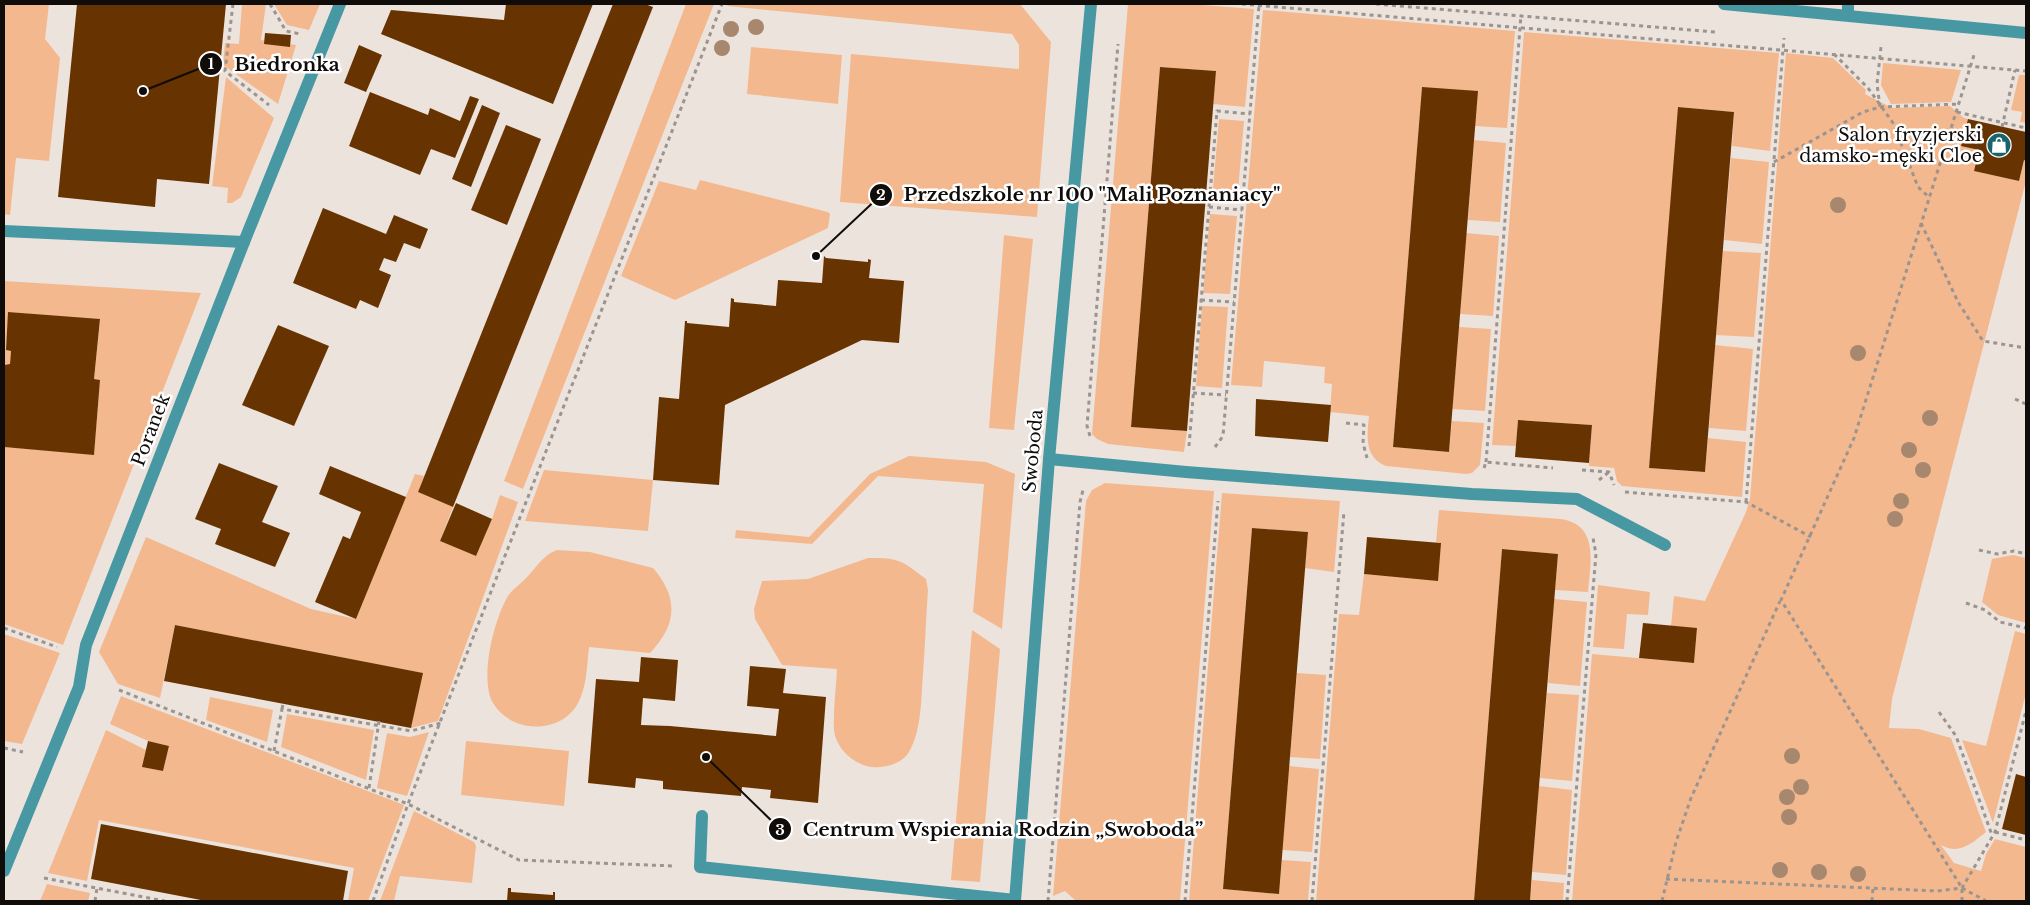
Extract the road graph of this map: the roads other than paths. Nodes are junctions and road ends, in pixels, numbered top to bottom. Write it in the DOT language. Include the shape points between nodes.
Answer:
graph roads {
  1 [pos="340,4"];
  2 [pos="1091,4"];
  3 [pos="1724,4"];
  4 [pos="1848,9"];
  5 [pos="2026,33"];
  6 [pos="4,231"];
  7 [pos="244,242"];
  8 [pos="1049,459"];
  9 [pos="1665,545"];
  10 [pos="702,816"];
  11 [pos="4,871"];
  12 [pos="1015,901"];
  1 -- 7 [label="street, Poranek"];
  2 -- 8 [label="street, Swoboda"];
  3 -- 4 [label="street"];
  4 -- 5 [label="street"];
  6 -- 7 [label="street"];
  7 -- 11 [label="street, Poranek" via="90,636 80,687"];
  8 -- 9 [label="street" via="1339,484 1577,499"];
  8 -- 12 [label="street, Swoboda"];
  10 -- 12 [label="street" via="700,867"];
}
